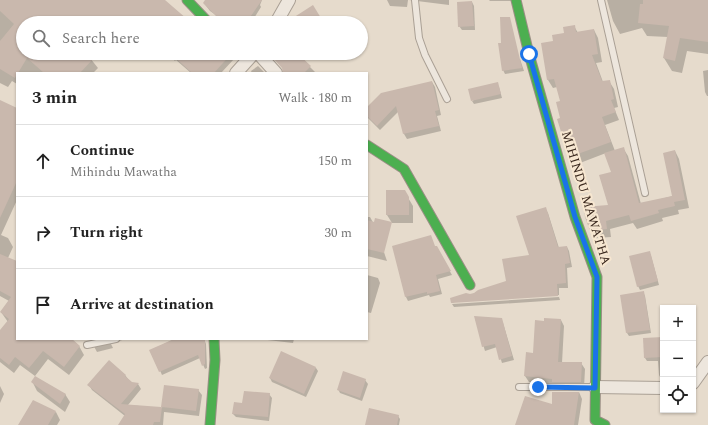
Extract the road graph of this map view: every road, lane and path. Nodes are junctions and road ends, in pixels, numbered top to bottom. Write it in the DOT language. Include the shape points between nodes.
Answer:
graph roads {
  1 [pos="187,0"];
  2 [pos="289,0"];
  3 [pos="415,0"];
  4 [pos="516,0"];
  5 [pos="601,0"];
  6 [pos="202,16"];
  7 [pos="280,16"];
  8 [pos="244,60"];
  9 [pos="264,60"];
  10 [pos="237,72"];
  11 [pos="275,72"];
  12 [pos="446,99"];
  13 [pos="368,147"];
  14 [pos="645,193"];
  15 [pos="470,285"];
  16 [pos="110,340"];
  17 [pos="214,340"];
  18 [pos="87,344"];
  19 [pos="708,362"];
  20 [pos="696,378"];
  21 [pos="519,387"];
  22 [pos="595,388"];
  23 [pos="660,388"];
  24 [pos="210,425"];
  25 [pos="605,425"];
  1 -- 6 [label="street"];
  2 -- 7 [label="street"];
  3 -- 12 [label="lane" via="425,56"];
  4 -- 22 [label="street, MIHINDU MAWATHA" via="571,202 597,277"];
  5 -- 14 [label="lane"];
  8 -- 10 [label="street"];
  9 -- 11 [label="street"];
  13 -- 15 [label="street" via="404,169"];
  16 -- 18 [label="lane"];
  17 -- 24 [label="street"];
  19 -- 20 [label="street"];
  21 -- 22 [label="lane"];
  22 -- 23 [label="street"];
  22 -- 25 [label="street, MIHINDU MAWATHA" via="595,420"];
}
